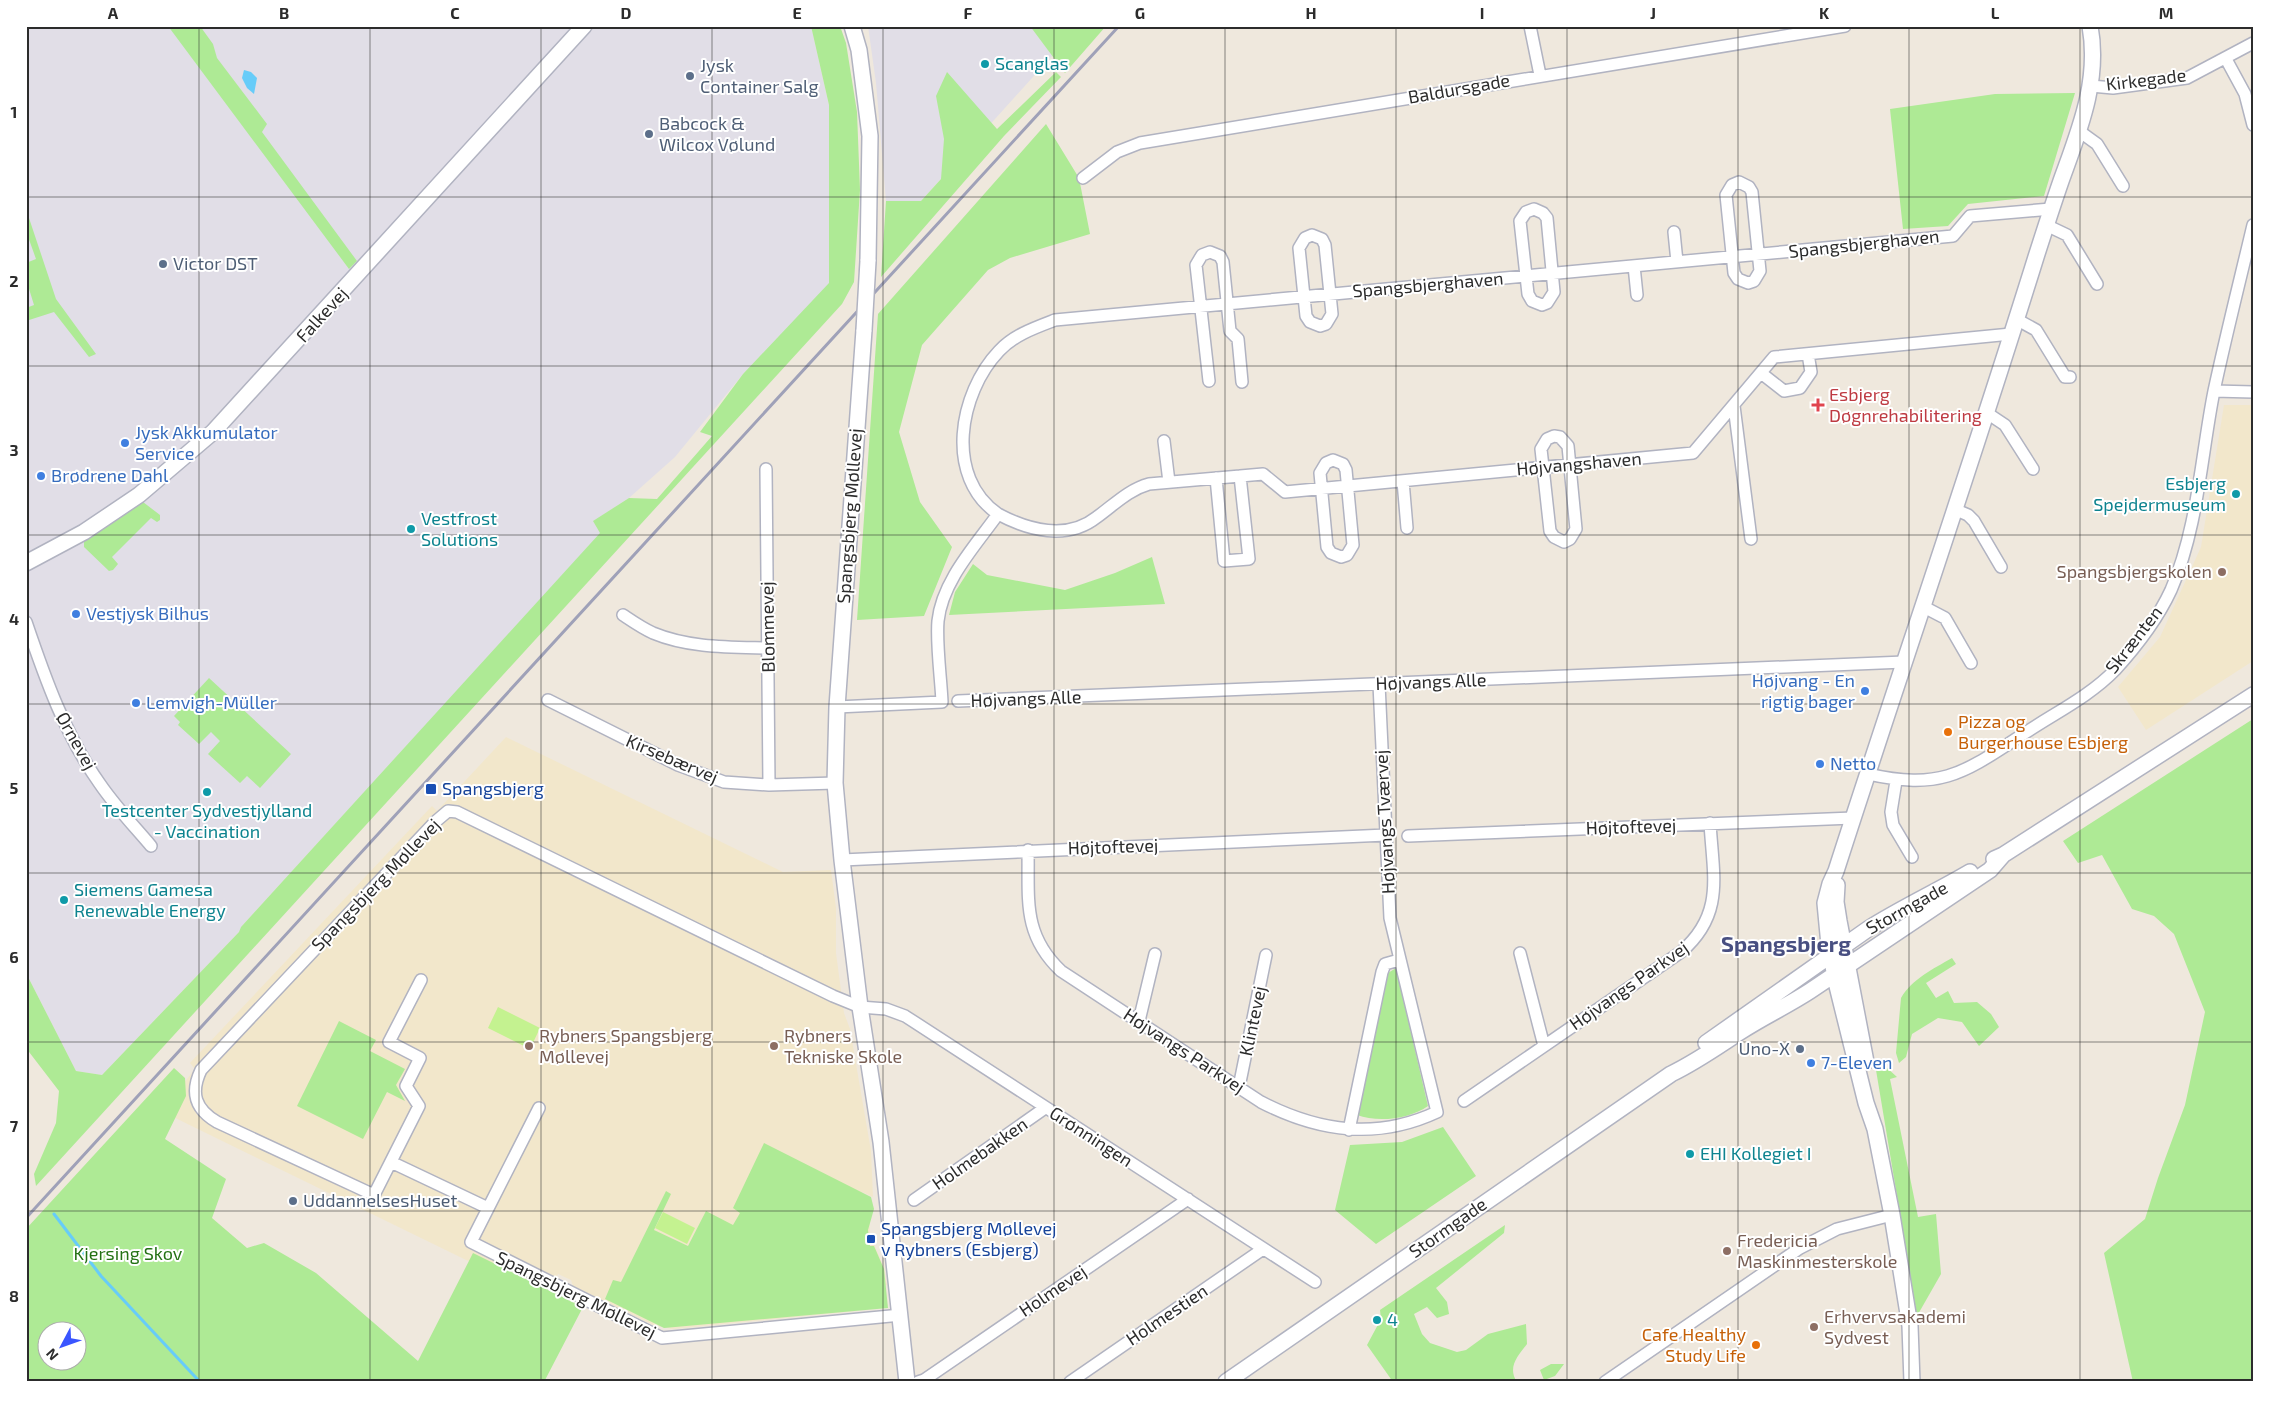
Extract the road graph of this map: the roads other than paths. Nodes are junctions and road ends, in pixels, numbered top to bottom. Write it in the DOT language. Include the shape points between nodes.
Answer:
graph roads {
  1 [pos="584,26"];
  2 [pos="852,26"];
  3 [pos="1530,26"];
  4 [pos="1845,26"];
  5 [pos="2090,26"];
  6 [pos="2253,43"];
  7 [pos="2226,59"];
  8 [pos="1540,75"];
  9 [pos="2091,86"];
  10 [pos="2253,125"];
  11 [pos="2079,131"];
  12 [pos="1083,178"];
  13 [pos="2123,186"];
  14 [pos="2051,209"];
  15 [pos="2046,225"];
  16 [pos="2253,225"];
  17 [pos="1674,232"];
  18 [pos="1758,254"];
  19 [pos="1732,257"];
  20 [pos="1677,262"];
  21 [pos="1634,266"];
  22 [pos="1552,274"];
  23 [pos="1526,276"];
  24 [pos="2097,284"];
  25 [pos="1330,294"];
  26 [pos="1637,295"];
  27 [pos="1304,297"];
  28 [pos="1227,304"];
  29 [pos="1201,306"];
  30 [pos="2016,319"];
  31 [pos="2011,334"];
  32 [pos="1808,354"];
  33 [pos="1761,373"];
  34 [pos="2070,377"];
  35 [pos="1209,381"];
  36 [pos="1242,382"];
  37 [pos="2214,391"];
  38 [pos="2253,392"];
  39 [pos="1734,406"];
  40 [pos="1988,413"];
  41 [pos="1164,441"];
  42 [pos="1570,465"];
  43 [pos="1543,467"];
  44 [pos="766,469"];
  45 [pos="2033,469"];
  46 [pos="1240,476"];
  47 [pos="1216,478"];
  48 [pos="1403,481"];
  49 [pos="1169,482"];
  50 [pos="1347,486"];
  51 [pos="1321,488"];
  52 [pos="1954,509"];
  53 [pos="998,514"];
  54 [pos="1407,528"];
  55 [pos="1750,538"];
  56 [pos="26,563"];
  57 [pos="2001,567"];
  58 [pos="1922,606"];
  59 [pos="622,615"];
  60 [pos="26,622"];
  61 [pos="768,648"];
  62 [pos="1904,662"];
  63 [pos="1971,663"];
  64 [pos="1379,684"];
  65 [pos="2253,695"];
  66 [pos="548,700"];
  67 [pos="958,702"];
  68 [pos="838,707"];
  69 [pos="1868,774"];
  70 [pos="1896,781"];
  71 [pos="835,783"];
  72 [pos="769,785"];
  73 [pos="1853,818"];
  74 [pos="1710,823"];
  75 [pos="1386,835"];
  76 [pos="1408,836"];
  77 [pos="151,846"];
  78 [pos="1028,850"];
  79 [pos="2003,856"];
  80 [pos="1912,857"];
  81 [pos="842,860"];
  82 [pos="1520,953"];
  83 [pos="1155,954"];
  84 [pos="1266,955"];
  85 [pos="1399,960"];
  86 [pos="1839,960"];
  87 [pos="421,980"];
  88 [pos="860,1007"];
  89 [pos="1139,1021"];
  90 [pos="1544,1046"];
  91 [pos="1671,1074"];
  92 [pos="1240,1087"];
  93 [pos="1464,1101"];
  94 [pos="539,1108"];
  95 [pos="1045,1108"];
  96 [pos="1437,1112"];
  97 [pos="1349,1130"];
  98 [pos="391,1162"];
  99 [pos="1188,1199"];
  100 [pos="914,1200"];
  101 [pos="488,1208"];
  102 [pos="1892,1216"];
  103 [pos="1263,1249"];
  104 [pos="1315,1282"];
  105 [pos="901,1315"];
  106 [pos="907,1382"];
  107 [pos="918,1382"];
  108 [pos="1070,1382"];
  109 [pos="1226,1382"];
  110 [pos="1605,1382"];
  111 [pos="1912,1382"];
  1 -- 56 [label="street, Falkevej" via="214,432 140,495 84,532"];
  2 -- 68 [label="street, Spangsbjerg Møllevej, bridge" via="859,50 870,136 868,261"];
  3 -- 8 [label="street"];
  4 -- 8 [label="street, Baldursgade"];
  5 -- 9 [label="street"];
  6 -- 7 [label="street, Kirkegade"];
  7 -- 9 [label="street, Kirkegade" via="2187,78 2113,88"];
  7 -- 10 [label="street" via="2245,94"];
  8 -- 12 [label="street, Baldursgade" via="1140,144 1118,152"];
  9 -- 11 [label="street"];
  11 -- 13 [label="street" via="2097,144"];
  11 -- 14 [label="street"];
  14 -- 15 [label="street"];
  14 -- 18 [label="street, Spangsbjerghaven" via="1970,216 1953,236"];
  15 -- 24 [label="street" via="2067,235"];
  15 -- 30 [label="street"];
  16 -- 37 [label="street, Skrænten"];
  17 -- 20 [label="street"];
  18 -- 19 [label="street, Spangsbjerghaven"];
  18 -- 19 [label="street" via="1760,271 1754,281 1748,283 1734,273"];
  18 -- 19 [label="street" via="1752,192 1739,182 1732,185 1726,195"];
  19 -- 20 [label="street, Spangsbjerghaven"];
  20 -- 21 [label="street, Spangsbjerghaven"];
  21 -- 22 [label="street, Spangsbjerghaven"];
  21 -- 26 [label="street"];
  22 -- 23 [label="street, Spangsbjerghaven"];
  22 -- 23 [label="street, Spangsbjerghaven" via="1554,292 1548,303 1542,305 1532,301 1528,294"];
  22 -- 23 [label="street, Spangsbjerghaven" via="1547,218 1534,209 1526,212 1520,221"];
  23 -- 25 [label="street, Spangsbjerghaven"];
  25 -- 27 [label="street, Spangsbjerghaven"];
  25 -- 27 [label="street, Spangsbjerghaven" via="1332,314 1326,324 1320,326 1310,322 1306,316"];
  25 -- 27 [label="street, Spangsbjerghaven" via="1325,245 1322,239 1312,235 1305,238 1299,248"];
  27 -- 28 [label="street, Spangsbjerghaven"];
  28 -- 29 [label="street, Spangsbjerghaven"];
  28 -- 29 [label="street" via="1223,262 1220,256 1210,252 1202,255 1196,265"];
  28 -- 36 [label="street" via="1230,331 1238,339"];
  29 -- 35 [label="street"];
  29 -- 53 [label="street, Spangsbjerghaven" via="1055,320 1024,331 999,350 979,375 968,408 962,443 965,467 974,488 989,508"];
  30 -- 31 [label="street"];
  30 -- 34 [label="street" via="2036,330 2065,377"];
  31 -- 32 [label="street, Højvangshaven"];
  31 -- 40 [label="street"];
  32 -- 33 [label="street, Højvangshaven" via="1774,357"];
  32 -- 33 [label="street" via="1811,372 1800,388 1784,391"];
  33 -- 39 [label="street, Højvangshaven"];
  37 -- 38 [label="street"];
  37 -- 70 [label="street, Skrænten" via="2189,536 2180,567 2151,624 2132,650 2090,691 1987,758 1956,775 1915,782"];
  39 -- 42 [label="street, Højvangshaven" via="1693,453"];
  39 -- 55 [label="street"];
  40 -- 45 [label="street" via="2005,425"];
  40 -- 52 [label="street"];
  41 -- 49 [label="street"];
  42 -- 43 [label="street, Højvangshaven"];
  42 -- 43 [label="street" via="1568,446 1560,437 1554,436 1547,439 1541,449"];
  42 -- 43 [label="street" via="1576,529 1564,542 1550,531"];
  43 -- 48 [label="street, Højvangshaven"];
  44 -- 61 [label="street, Blommevej"];
  46 -- 47 [label="street, Højvangshaven"];
  46 -- 47 [label="street" via="1249,559 1224,562"];
  46 -- 51 [label="street, Højvangshaven" via="1263,474 1286,492"];
  47 -- 49 [label="street, Højvangshaven"];
  48 -- 50 [label="street, Højvangshaven"];
  48 -- 54 [label="street"];
  49 -- 53 [label="street, Højvangshaven" via="1134,488 1095,519 1072,529 1047,531 1020,526"];
  50 -- 51 [label="street, Højvangshaven"];
  50 -- 51 [label="street" via="1343,464 1333,460 1322,467"];
  50 -- 51 [label="street" via="1353,545 1341,558 1327,547"];
  52 -- 57 [label="street" via="1974,521"];
  52 -- 58 [label="street"];
  53 -- 68 [label="street" via="944,596 938,621 942,702"];
  58 -- 62 [label="street"];
  58 -- 63 [label="street" via="1944,618"];
  59 -- 61 [label="street" via="652,633 676,640 707,647"];
  60 -- 77 [label="street, Ørnevej" via="62,718 99,784"];
  61 -- 72 [label="street, Blommevej"];
  62 -- 64 [label="street, Højvangs Alle"];
  62 -- 69 [label="street"];
  64 -- 67 [label="street, Højvangs Alle"];
  64 -- 75 [label="street, Højvangs Tværvej"];
  65 -- 79 [label="street, Stormgade"];
  66 -- 72 [label="street, Kirsebærvej" via="678,765 724,782"];
  68 -- 71 [label="street, Spangsbjerg Møllevej"];
  69 -- 70 [label="street, Skrænten"];
  69 -- 73 [label="street"];
  70 -- 80 [label="street" via="1891,812 1893,825"];
  71 -- 72 [label="street, Kirsebærvej"];
  71 -- 81 [label="street, Spangsbjerg Møllevej"];
  73 -- 74 [label="street, Højtoftevej"];
  73 -- 86 [label="street" via="1826,903 1825,917"];
  74 -- 76 [label="street, Højtoftevej"];
  74 -- 90 [label="street, Højvangs Parkvej" via="1712,908 1694,940"];
  75 -- 78 [label="street, Højtoftevej"];
  75 -- 85 [label="street, Højvangs Tværvej" via="1390,918"];
  78 -- 81 [label="street, Højtoftevej"];
  78 -- 89 [label="street, Højvangs Parkvej" via="1030,920 1041,948 1061,971"];
  79 -- 86 [label="street, Stormgade" via="1990,870"];
  79 -- 86 [label="street, Stormgade" via="1984,863 1931,896 1892,914"];
  81 -- 88 [label="street, Spangsbjerg Møllevej"];
  82 -- 90 [label="street"];
  83 -- 89 [label="street"];
  84 -- 92 [label="street, Klintevej"];
  85 -- 96 [label="street, Højvangs Tværvej"];
  85 -- 97 [label="street" via="1385,964 1382,972"];
  86 -- 91 [label="street, Stormgade" via="1687,1056"];
  86 -- 91 [label="street, Stormgade" via="1781,1010"];
  86 -- 102 [label="street" via="1873,1100 1875,1129"];
  87 -- 98 [label="street, Spangsbjerg Møllevej" via="389,1042 420,1058 406,1086 418,1106"];
  88 -- 95 [label="street, Grønningen" via="886,1009 905,1016"];
  88 -- 98 [label="street, Spangsbjerg Møllevej" via="493,829 448,811 201,1070 195,1083 196,1102 205,1115 374,1196"];
  88 -- 105 [label="street, Spangsbjerg Møllevej" via="881,1142"];
  89 -- 92 [label="street, Højvangs Parkvej"];
  90 -- 93 [label="street, Højvangs Parkvej"];
  91 -- 109 [label="street, Stormgade"];
  92 -- 97 [label="street, Højvangs Parkvej" via="1287,1115"];
  94 -- 101 [label="street, Spangsbjerg Møllevej"];
  95 -- 99 [label="street, Grønningen"];
  95 -- 100 [label="street, Holmebakken"];
  96 -- 97 [label="street, Højvangs Parkvej" via="1416,1122 1388,1129"];
  98 -- 101 [label="street"];
  99 -- 103 [label="street, Grønningen"];
  99 -- 107 [label="street, Holmevej"];
  101 -- 105 [label="street, Spangsbjerg Møllevej" via="471,1242 662,1338"];
  102 -- 110 [label="street" via="1837,1229 1800,1248"];
  102 -- 111 [label="street" via="1910,1326"];
  103 -- 104 [label="street, Grønningen"];
  103 -- 108 [label="street, Holmestien"];
  105 -- 106 [label="street, Spangsbjerg Møllevej"];
}
